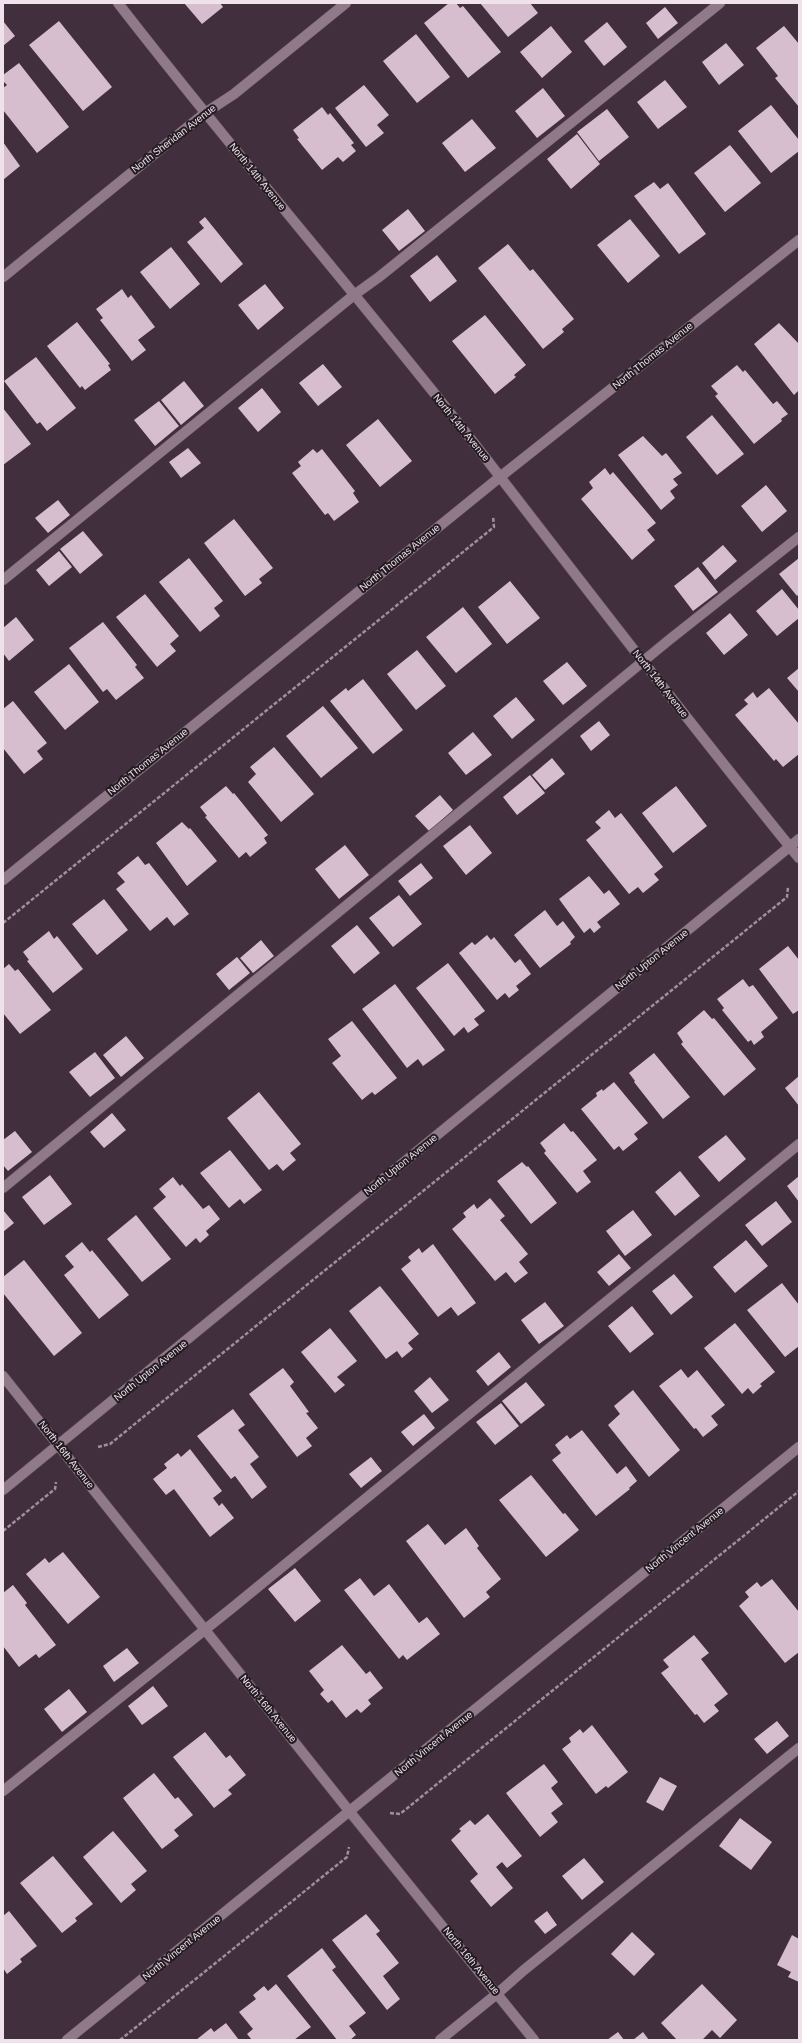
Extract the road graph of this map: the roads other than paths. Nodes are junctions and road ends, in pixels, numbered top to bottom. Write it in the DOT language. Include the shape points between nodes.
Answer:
graph roads {
  1 [pos="118,3"];
  2 [pos="346,3"];
  3 [pos="720,3"];
  4 [pos="205,113"];
  5 [pos="799,240"];
  6 [pos="3,277"];
  7 [pos="354,295"];
  8 [pos="500,477"];
  9 [pos="799,537"];
  10 [pos="3,580"];
  11 [pos="642,662"];
  12 [pos="799,839"];
  13 [pos="789,846"];
  14 [pos="799,858"];
  15 [pos="3,880"];
  16 [pos="799,1144"];
  17 [pos="3,1188"];
  18 [pos="3,1376"];
  19 [pos="59,1446"];
  20 [pos="799,1447"];
  21 [pos="3,1490"];
  22 [pos="205,1630"];
  23 [pos="799,1748"];
  24 [pos="3,1791"];
  25 [pos="350,1812"];
  26 [pos="498,1993"];
  27 [pos="67,2040"];
  28 [pos="440,2040"];
  29 [pos="534,2040"];
  1 -- 4 [label="street, North 14th Avenue"];
  2 -- 4 [label="street, North Sheridan Avenue" via="234,94"];
  3 -- 7 [label="street" via="380,277"];
  4 -- 6 [label="street, North Sheridan Avenue"];
  4 -- 7 [label="street, North 14th Avenue"];
  5 -- 8 [label="street, North Thomas Avenue"];
  7 -- 8 [label="street, North 14th Avenue"];
  7 -- 10 [label="street"];
  8 -- 11 [label="street, North 14th Avenue"];
  8 -- 15 [label="street, North Thomas Avenue"];
  9 -- 11 [label="street"];
  11 -- 13 [label="street, North 14th Avenue"];
  11 -- 17 [label="street"];
  12 -- 13 [label="street, North Upton Avenue"];
  13 -- 14 [label="street, North 14th Avenue"];
  13 -- 19 [label="street, North Upton Avenue"];
  16 -- 22 [label="street"];
  18 -- 19 [label="street, North 16th Avenue"];
  19 -- 21 [label="street, North Upton Avenue"];
  19 -- 22 [label="street, North 16th Avenue"];
  20 -- 25 [label="street, North Vincent Avenue"];
  22 -- 24 [label="street"];
  22 -- 25 [label="street, North 16th Avenue"];
  23 -- 26 [label="street"];
  25 -- 26 [label="street, North 16th Avenue"];
  25 -- 27 [label="street, North Vincent Avenue"];
  26 -- 28 [label="street"];
  26 -- 29 [label="street, North 16th Avenue"];
}
